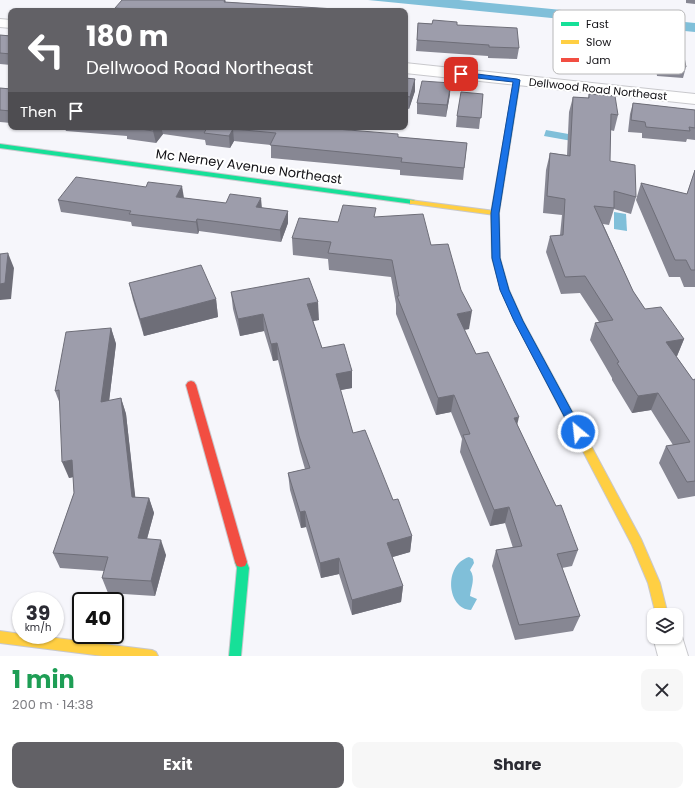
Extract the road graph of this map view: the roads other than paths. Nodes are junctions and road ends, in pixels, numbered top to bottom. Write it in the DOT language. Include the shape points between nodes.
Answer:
graph roads {
  1 [pos="408,68"];
  2 [pos="517,80"];
  3 [pos="695,99"];
  4 [pos="0,146"];
  5 [pos="495,213"];
  6 [pos="191,385"];
  7 [pos="660,608"];
  8 [pos="0,638"];
  9 [pos="670,644"];
  10 [pos="152,656"];
  11 [pos="235,656"];
  12 [pos="673,656"];
  1 -- 2 [label="street, Dellwood Road Northeast"];
  2 -- 3 [label="street, Dellwood Road Northeast"];
  2 -- 5 [label="street"];
  4 -- 5 [label="street, Mc Nerney Avenue Northeast"];
  5 -- 7 [label="street" via="496,258 505,290 637,543 654,583"];
  6 -- 11 [label="street" via="243,568"];
  8 -- 10 [label="street"];
  9 -- 12 [label="street"];
}
